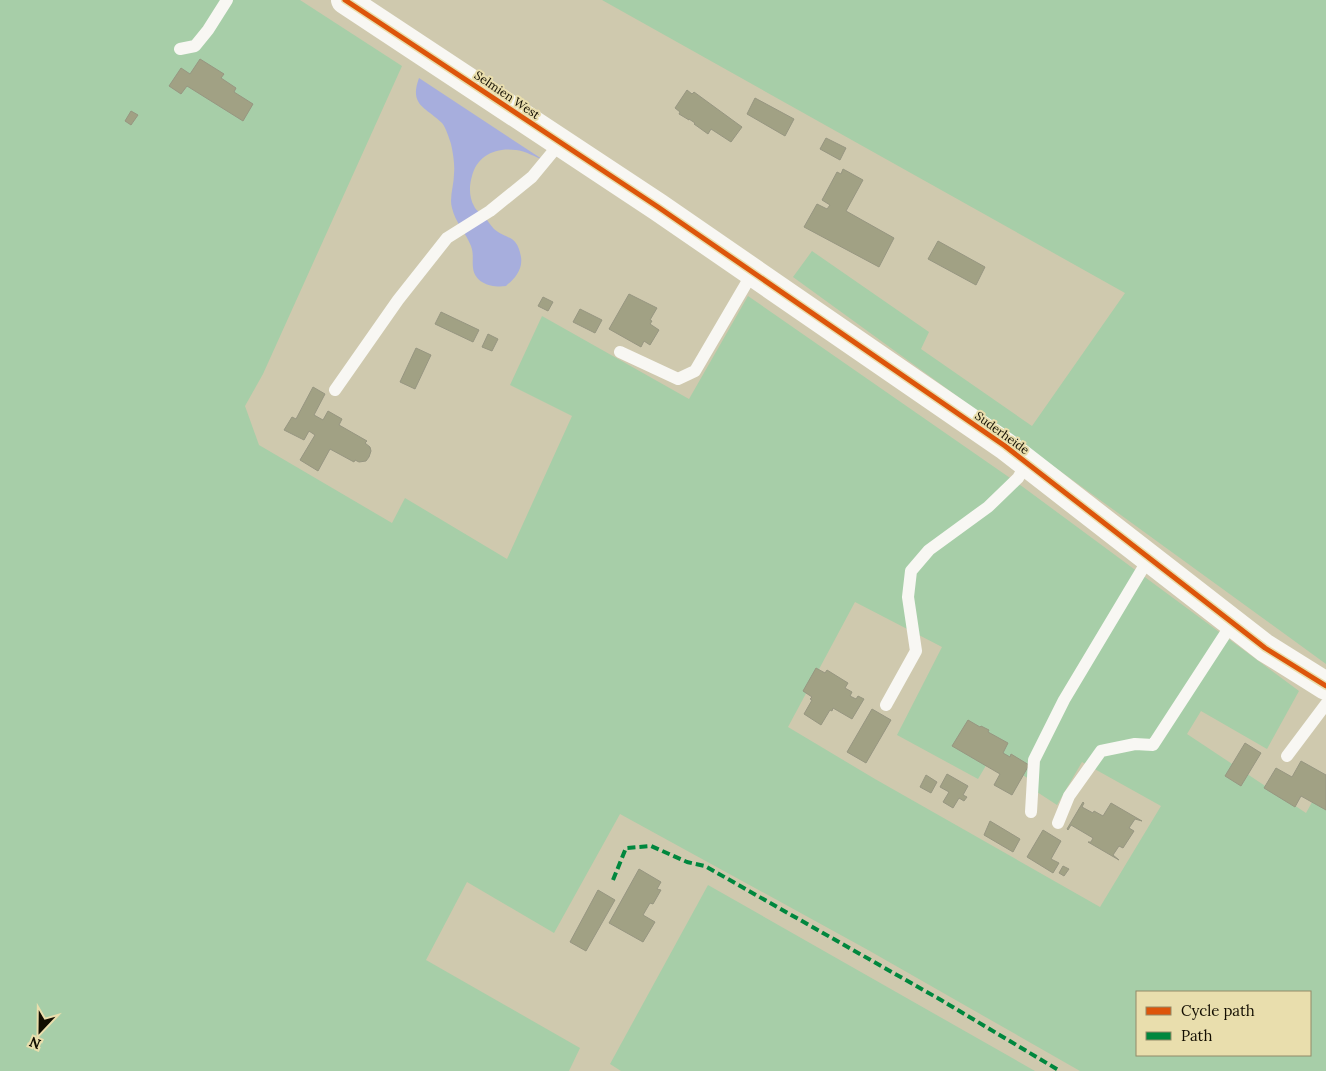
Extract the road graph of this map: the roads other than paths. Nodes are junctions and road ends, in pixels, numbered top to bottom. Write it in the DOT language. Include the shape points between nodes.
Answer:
graph roads {
  1 [pos="227,0"];
  2 [pos="345,0"];
  3 [pos="180,49"];
  4 [pos="561,142"];
  5 [pos="658,206"];
  6 [pos="753,272"];
  7 [pos="620,352"];
  8 [pos="335,390"];
  9 [pos="1027,463"];
  10 [pos="1149,558"];
  11 [pos="1233,622"];
  12 [pos="1326,686"];
  13 [pos="1326,704"];
  14 [pos="886,705"];
  15 [pos="1287,756"];
  16 [pos="1031,812"];
  17 [pos="1058,823"];
  1 -- 3 [label="lane" via="195,46"];
  2 -- 4 [label="street, Selmien West"];
  4 -- 5 [label="street, Selmien West"];
  4 -- 8 [label="lane" via="532,177 490,211 447,238 398,300"];
  5 -- 6 [label="street, Suderheide"];
  6 -- 7 [label="lane" via="695,371 678,379"];
  6 -- 9 [label="street, Suderheide"];
  9 -- 10 [label="street, Suderheide"];
  9 -- 14 [label="lane" via="1018,478 988,507 929,550 911,571 908,597 916,650"];
  10 -- 11 [label="street, Suderheide"];
  10 -- 16 [label="lane" via="1064,700 1034,760"];
  11 -- 12 [label="street, Suderheide" via="1265,648"];
  11 -- 17 [label="lane" via="1153,745 1135,744 1100,751 1069,796"];
  13 -- 15 [label="lane"];
}
